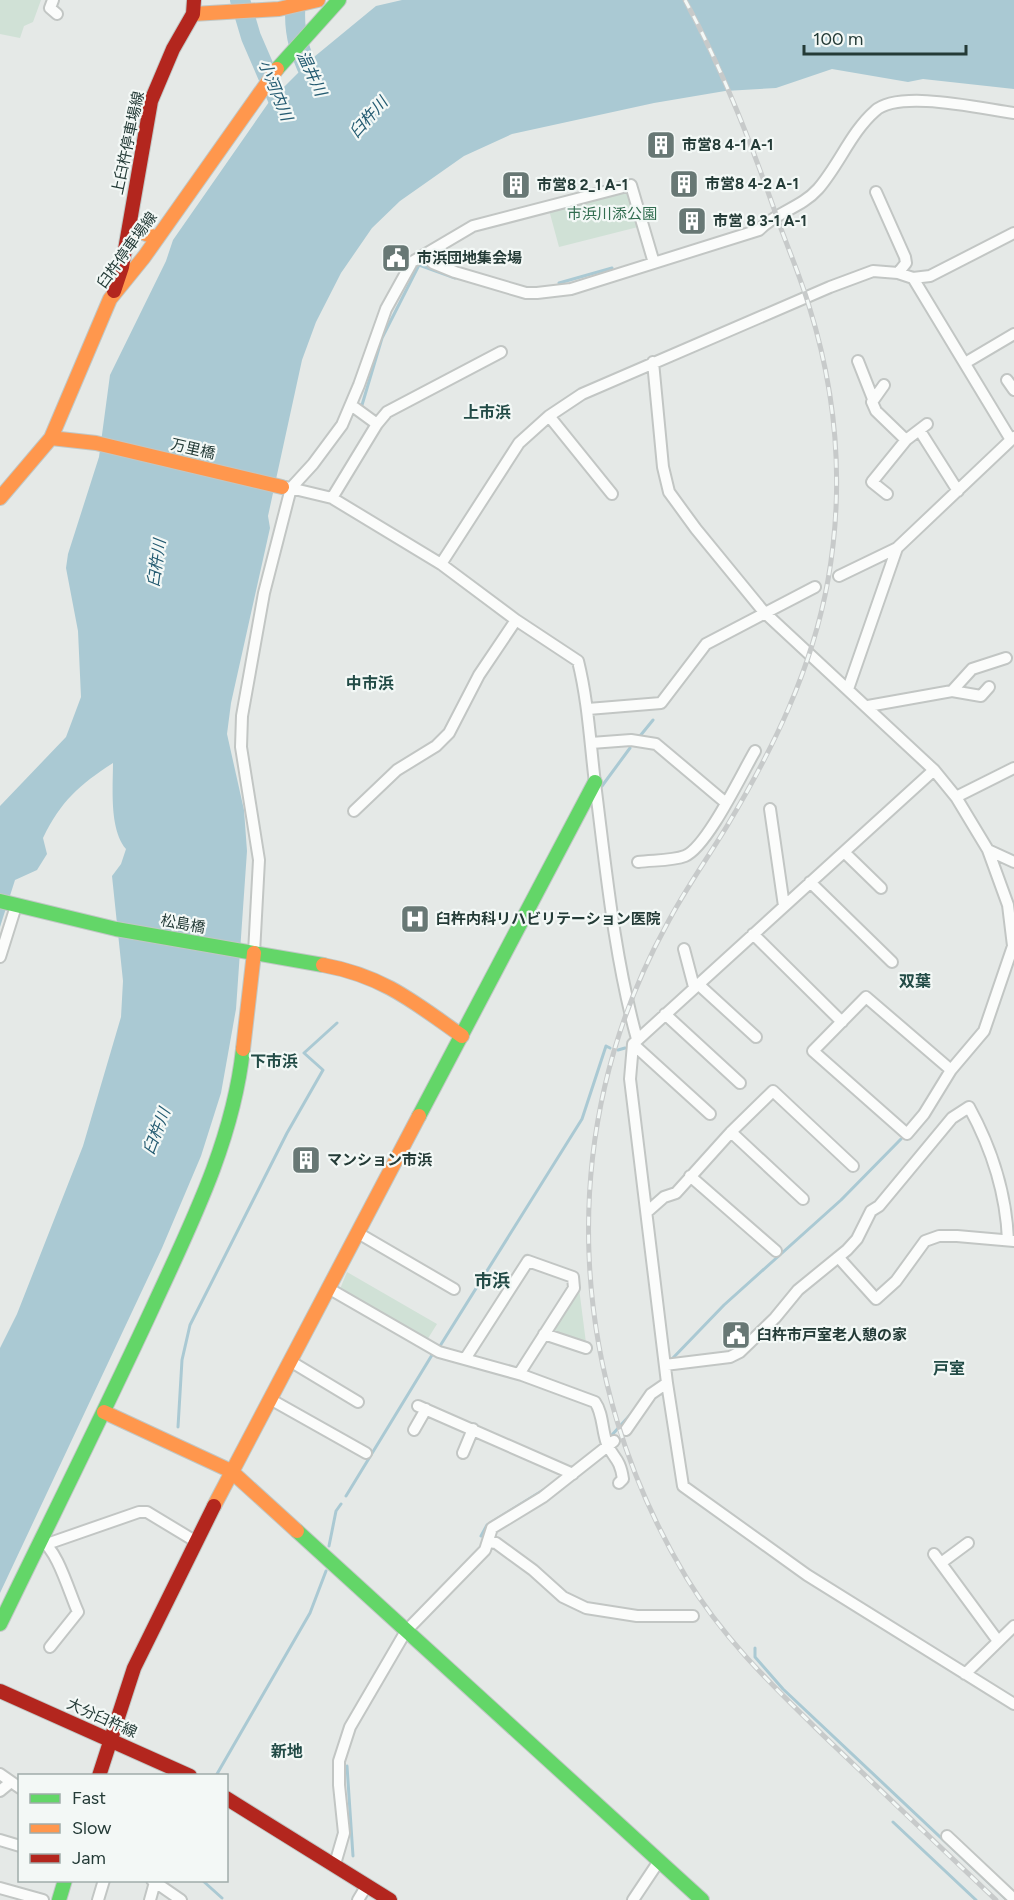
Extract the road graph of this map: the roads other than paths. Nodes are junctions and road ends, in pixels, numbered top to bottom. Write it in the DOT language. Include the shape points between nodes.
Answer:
graph roads {
  1 [pos="53,0"];
  2 [pos="339,0"];
  3 [pos="311,2"];
  4 [pos="194,7"];
  5 [pos="57,14"];
  6 [pos="1014,113"];
  7 [pos="876,192"];
  8 [pos="129,228"];
  9 [pos="1014,233"];
  10 [pos="157,238"];
  11 [pos="424,255"];
  12 [pos="654,263"];
  13 [pos="898,273"];
  14 [pos="913,278"];
  15 [pos="110,299"];
  16 [pos="1014,334"];
  17 [pos="501,352"];
  18 [pos="858,361"];
  19 [pos="653,362"];
  20 [pos="965,363"];
  21 [pos="1007,380"];
  22 [pos="884,385"];
  23 [pos="1014,390"];
  24 [pos="873,399"];
  25 [pos="351,405"];
  26 [pos="549,416"];
  27 [pos="377,424"];
  28 [pos="51,438"];
  29 [pos="1012,438"];
  30 [pos="906,440"];
  31 [pos="286,487"];
  32 [pos="958,491"];
  33 [pos="612,494"];
  34 [pos="887,494"];
  35 [pos="0,498"];
  36 [pos="332,498"];
  37 [pos="897,548"];
  38 [pos="441,564"];
  39 [pos="839,576"];
  40 [pos="815,587"];
  41 [pos="764,612"];
  42 [pos="516,620"];
  43 [pos="1005,658"];
  44 [pos="989,687"];
  45 [pos="848,689"];
  46 [pos="952,691"];
  47 [pos="868,706"];
  48 [pos="588,709"];
  49 [pos="591,743"];
  50 [pos="755,751"];
  51 [pos="1014,768"];
  52 [pos="934,770"];
  53 [pos="595,782"];
  54 [pos="956,797"];
  55 [pos="726,803"];
  56 [pos="770,808"];
  57 [pos="354,811"];
  58 [pos="988,850"];
  59 [pos="844,852"];
  60 [pos="638,862"];
  61 [pos="1014,862"];
  62 [pos="810,882"];
  63 [pos="881,888"];
  64 [pos="9,904"];
  65 [pos="784,906"];
  66 [pos="753,934"];
  67 [pos="684,949"];
  68 [pos="249,952"];
  69 [pos="0,957"];
  70 [pos="892,962"];
  71 [pos="696,986"];
  72 [pos="665,1014"];
  73 [pos="842,1022"];
  74 [pos="462,1036"];
  75 [pos="756,1037"];
  76 [pos="635,1041"];
  77 [pos="951,1070"];
  78 [pos="740,1083"];
  79 [pos="710,1114"];
  80 [pos="731,1132"];
  81 [pos="853,1166"];
  82 [pos="690,1176"];
  83 [pos="803,1199"];
  84 [pos="647,1212"];
  85 [pos="358,1233"];
  86 [pos="1011,1241"];
  87 [pos="776,1251"];
  88 [pos="839,1258"];
  89 [pos="328,1288"];
  90 [pos="454,1289"];
  91 [pos="544,1334"];
  92 [pos="586,1348"];
  93 [pos="465,1359"];
  94 [pos="290,1361"];
  95 [pos="665,1365"];
  96 [pos="519,1374"];
  97 [pos="667,1383"];
  98 [pos="270,1399"];
  99 [pos="358,1402"];
  100 [pos="104,1412"];
  101 [pos="473,1429"];
  102 [pos="414,1430"];
  103 [pos="626,1430"];
  104 [pos="611,1444"];
  105 [pos="366,1453"];
  106 [pos="463,1453"];
  107 [pos="231,1471"];
  108 [pos="568,1472"];
  109 [pos="619,1484"];
  110 [pos="195,1541"];
  111 [pos="44,1542"];
  112 [pos="488,1542"];
  113 [pos="968,1543"];
  114 [pos="693,1616"];
  115 [pos="0,1624"];
  116 [pos="1014,1626"];
  117 [pos="406,1631"];
  118 [pos="998,1641"];
  119 [pos="50,1647"];
  120 [pos="965,1674"];
  121 [pos="0,1691"];
  122 [pos="1014,1704"];
  123 [pos="111,1740"];
  124 [pos="0,1774"];
  125 [pos="100,1774"];
  126 [pos="186,1774"];
  127 [pos="15,1785"];
  128 [pos="0,1791"];
  129 [pos="228,1799"];
  130 [pos="947,1836"];
  131 [pos="0,1840"];
  132 [pos="18,1845"];
  133 [pos="659,1861"];
  134 [pos="335,1864"];
  135 [pos="65,1882"];
  136 [pos="104,1882"];
  137 [pos="153,1882"];
  138 [pos="154,1882"];
  139 [pos="367,1885"];
  140 [pos="0,1888"];
  141 [pos="1014,1899"];
  142 [pos="42,1900"];
  143 [pos="59,1900"];
  144 [pos="98,1900"];
  145 [pos="150,1900"];
  146 [pos="181,1900"];
  147 [pos="358,1900"];
  148 [pos="390,1900"];
  149 [pos="633,1900"];
  150 [pos="702,1900"];
  1 -- 5 [label="street" via="50,8"];
  2 -- 10 [label="street, 臼杵停車場線" via="273,73"];
  3 -- 4 [label="street" via="234,13"];
  4 -- 8 [label="street, 上臼杵停車場線" via="151,101"];
  6 -- 12 [label="street" via="912,101 885,105 870,117 817,190 798,206 769,219 759,230"];
  7 -- 13 [label="street" via="905,257 906,263"];
  8 -- 10 [label="street"];
  8 -- 15 [label="street, 上臼杵停車場線" via="122,267"];
  9 -- 14 [label="street" via="930,276"];
  10 -- 15 [label="street, 臼杵停車場線"];
  11 -- 12 [label="street" via="455,272 526,293 571,289"];
  11 -- 12 [label="street" via="473,226 631,185"];
  11 -- 25 [label="street" via="412,262 386,309"];
  13 -- 14 [label="street"];
  13 -- 19 [label="street" via="873,271"];
  14 -- 20 [label="street"];
  15 -- 28 [label="street, 臼杵停車場線"];
  16 -- 20 [label="street"];
  17 -- 27 [label="street" via="387,412"];
  18 -- 24 [label="street"];
  19 -- 26 [label="street" via="582,394"];
  19 -- 41 [label="street" via="669,492"];
  20 -- 29 [label="street"];
  21 -- 23 [label="street"];
  22 -- 24 [label="street"];
  24 -- 30 [label="street" via="876,411"];
  25 -- 27 [label="street"];
  25 -- 31 [label="street" via="342,425 313,464"];
  26 -- 33 [label="street"];
  26 -- 38 [label="street" via="519,444"];
  27 -- 36 [label="street"];
  28 -- 31 [label="street, 万里橋" via="96,443"];
  28 -- 35 [label="street, 臼杵停車場線"];
  29 -- 32 [label="street"];
  30 -- 32 [label="street" via="924,427"];
  30 -- 34 [label="street" via="872,482"];
  31 -- 36 [label="street"];
  31 -- 68 [label="street" via="242,716 241,747 259,860"];
  32 -- 37 [label="street"];
  36 -- 38 [label="street"];
  37 -- 39 [label="street"];
  37 -- 45 [label="street"];
  38 -- 42 [label="street"];
  40 -- 41 [label="street"];
  41 -- 45 [label="street"];
  41 -- 48 [label="street" via="706,644 661,703"];
  42 -- 48 [label="street" via="578,661"];
  42 -- 57 [label="street" via="479,675 449,733 436,746 397,770"];
  43 -- 46 [label="street" via="972,669"];
  44 -- 46 [label="street" via="981,696"];
  45 -- 47 [label="street"];
  46 -- 47 [label="street"];
  47 -- 52 [label="street"];
  48 -- 49 [label="street"];
  49 -- 53 [label="street"];
  49 -- 55 [label="street" via="631,740 656,744"];
  50 -- 55 [label="street"];
  51 -- 54 [label="street"];
  52 -- 54 [label="street"];
  52 -- 59 [label="street"];
  53 -- 74 [label="street"];
  53 -- 76 [label="street" via="610,904"];
  54 -- 58 [label="street"];
  55 -- 60 [label="street" via="697,847 685,856"];
  56 -- 65 [label="street"];
  58 -- 61 [label="street"];
  58 -- 77 [label="street" via="1008,905 1012,945 984,1031"];
  59 -- 62 [label="street"];
  59 -- 63 [label="street"];
  62 -- 65 [label="street"];
  62 -- 70 [label="street"];
  64 -- 68 [label="street, 松島橋" via="116,929"];
  64 -- 69 [label="street"];
  65 -- 66 [label="street"];
  66 -- 71 [label="street"];
  66 -- 73 [label="street"];
  67 -- 71 [label="street"];
  68 -- 74 [label="street, 松島橋" via="369,976 409,998"];
  68 -- 100 [label="street" via="239,1087 224,1143"];
  71 -- 72 [label="street"];
  71 -- 75 [label="street"];
  72 -- 76 [label="street"];
  72 -- 78 [label="street"];
  73 -- 77 [label="street" via="866,997"];
  73 -- 77 [label="street" via="813,1051 907,1134"];
  74 -- 85 [label="street"];
  76 -- 79 [label="street"];
  76 -- 84 [label="street" via="630,1079"];
  80 -- 81 [label="street" via="773,1091"];
  80 -- 82 [label="street"];
  80 -- 83 [label="street"];
  82 -- 84 [label="street" via="676,1193 664,1197"];
  82 -- 87 [label="street"];
  84 -- 95 [label="street"];
  85 -- 89 [label="street"];
  85 -- 90 [label="street"];
  86 -- 88 [label="street" via="939,1236 925,1241 896,1281 876,1299"];
  86 -- 88 [label="street" via="1004,1192 984,1134 969,1107 952,1118 871,1211 857,1239"];
  88 -- 95 [label="street" via="798,1290 740,1352 730,1357"];
  89 -- 93 [label="street" via="439,1352"];
  89 -- 94 [label="street"];
  91 -- 92 [label="street"];
  91 -- 93 [label="street" via="574,1288 573,1277 528,1261"];
  91 -- 96 [label="street"];
  93 -- 96 [label="street"];
  94 -- 98 [label="street"];
  94 -- 99 [label="street"];
  95 -- 97 [label="street"];
  96 -- 104 [label="street" via="594,1402"];
  97 -- 103 [label="street" via="651,1395"];
  97 -- 120 [label="street" via="680,1478 687,1490 807,1575"];
  98 -- 105 [label="street"];
  98 -- 107 [label="street"];
  100 -- 107 [label="street"];
  100 -- 111 [label="street"];
  101 -- 102 [label="street" via="422,1407"];
  101 -- 106 [label="street"];
  101 -- 108 [label="street"];
  104 -- 108 [label="street"];
  104 -- 109 [label="street" via="621,1467 623,1479"];
  107 -- 110 [label="street"];
  107 -- 117 [label="street"];
  108 -- 112 [label="street" via="543,1497 492,1528"];
  110 -- 111 [label="street" via="147,1512 139,1512"];
  110 -- 123 [label="street" via="134,1668"];
  111 -- 115 [label="street"];
  111 -- 119 [label="street" via="78,1612"];
  112 -- 114 [label="street" via="496,1543 533,1570 563,1597 586,1608 637,1616"];
  112 -- 117 [label="street" via="485,1550"];
  113 -- 118 [label="street" via="938,1558"];
  116 -- 118 [label="street"];
  117 -- 133 [label="street"];
  117 -- 134 [label="street" via="350,1727 342,1752 338,1772 344,1833"];
  118 -- 120 [label="street"];
  120 -- 122 [label="street"];
  121 -- 123 [label="street, 大分臼杵線"];
  123 -- 125 [label="street"];
  123 -- 126 [label="street, 大分臼杵線"];
  124 -- 127 [label="street"];
  127 -- 128 [label="street"];
  129 -- 134 [label="street"];
  130 -- 141 [label="street"];
  131 -- 132 [label="street"];
  133 -- 149 [label="street"];
  133 -- 150 [label="street"];
  134 -- 139 [label="street"];
  135 -- 143 [label="street"];
  136 -- 144 [label="street"];
  137 -- 145 [label="street"];
  138 -- 146 [label="street"];
  139 -- 147 [label="street"];
  139 -- 148 [label="street"];
  140 -- 142 [label="street"];
}
